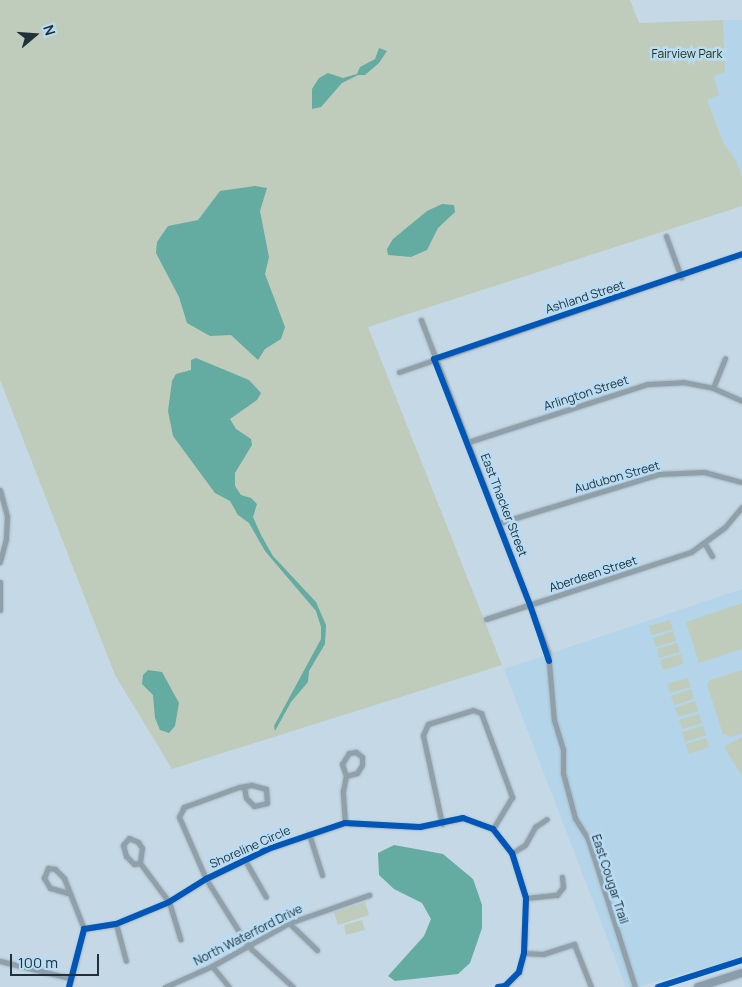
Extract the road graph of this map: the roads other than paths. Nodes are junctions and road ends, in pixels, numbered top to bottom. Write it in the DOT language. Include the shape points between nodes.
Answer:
graph roads {
  1 [pos="666,236"];
  2 [pos="742,254"];
  3 [pos="681,277"];
  4 [pos="421,320"];
  5 [pos="725,358"];
  6 [pos="434,359"];
  7 [pos="399,372"];
  8 [pos="713,388"];
  9 [pos="742,401"];
  10 [pos="468,442"];
  11 [pos="742,482"];
  12 [pos="0,490"];
  13 [pos="742,507"];
  14 [pos="499,523"];
  15 [pos="705,544"];
  16 [pos="712,556"];
  17 [pos="0,562"];
  18 [pos="0,582"];
  19 [pos="530,605"];
  20 [pos="0,610"];
  21 [pos="486,619"];
  22 [pos="549,661"];
  23 [pos="346,776"];
  24 [pos="244,787"];
  25 [pos="547,819"];
  26 [pos="345,823"];
  27 [pos="442,824"];
  28 [pos="493,829"];
  29 [pos="309,834"];
  30 [pos="512,853"];
  31 [pos="246,862"];
  32 [pos="140,864"];
  33 [pos="322,876"];
  34 [pos="562,877"];
  35 [pos="206,879"];
  36 [pos="68,893"];
  37 [pos="369,895"];
  38 [pos="266,897"];
  39 [pos="526,898"];
  40 [pos="169,902"];
  41 [pos="289,923"];
  42 [pos="116,924"];
  43 [pos="84,929"];
  44 [pos="180,939"];
  45 [pos="248,946"];
  46 [pos="317,950"];
  47 [pos="524,953"];
  48 [pos="0,961"];
  49 [pos="126,961"];
  50 [pos="212,966"];
  51 [pos="742,973"];
  52 [pos="69,978"];
  53 [pos="505,986"];
  54 [pos="69,987"];
  55 [pos="166,987"];
  56 [pos="230,987"];
  57 [pos="293,987"];
  58 [pos="498,987"];
  59 [pos="591,987"];
  60 [pos="635,987"];
  61 [pos="698,987"];
  1 -- 3 [label="street"];
  2 -- 3 [label="street, Ashland Street"];
  3 -- 6 [label="street, Ashland Street"];
  4 -- 6 [label="street, East Thacker Street"];
  5 -- 8 [label="street"];
  6 -- 7 [label="street, Ashland Street"];
  6 -- 10 [label="street, East Thacker Street"];
  8 -- 9 [label="street, Arlington Street"];
  8 -- 10 [label="street, Arlington Street" via="683,382 648,384"];
  10 -- 14 [label="street, East Thacker Street"];
  11 -- 14 [label="street, Audubon Street" via="704,472 659,474"];
  12 -- 17 [label="street" via="7,517"];
  13 -- 15 [label="street, Aberdeen Street"];
  14 -- 19 [label="street, East Thacker Street"];
  15 -- 16 [label="street"];
  15 -- 19 [label="street, Aberdeen Street" via="677,558"];
  18 -- 20 [label="street"];
  19 -- 21 [label="street, Aberdeen Street"];
  19 -- 22 [label="street, East Thacker Street"];
  22 -- 60 [label="street, East Cougar Trail" via="554,720 563,749 563,773 575,818 588,839"];
  23 -- 23 [label="street" via="356,773 362,765 362,757 356,752 349,753 342,764"];
  23 -- 26 [label="street" via="343,791"];
  24 -- 24 [label="street" via="246,798 254,806 268,803 264,787"];
  24 -- 35 [label="street" via="184,807 179,817"];
  25 -- 30 [label="street" via="535,827 525,845"];
  26 -- 27 [label="street, Shoreline Circle" via="420,827"];
  26 -- 29 [label="street, Shoreline Circle"];
  27 -- 28 [label="street, Shoreline Circle" via="463,818"];
  27 -- 28 [label="street" via="423,735 428,724 473,710 481,713 512,797"];
  28 -- 30 [label="street"];
  29 -- 31 [label="street, Shoreline Circle"];
  29 -- 33 [label="street"];
  30 -- 39 [label="street"];
  31 -- 35 [label="street, Shoreline Circle"];
  31 -- 38 [label="street"];
  32 -- 32 [label="street" via="142,848 129,838 123,845 126,856 134,864"];
  32 -- 40 [label="street"];
  34 -- 39 [label="street" via="563,887 557,895"];
  35 -- 40 [label="street, Shoreline Circle"];
  35 -- 45 [label="street"];
  36 -- 36 [label="street" via="64,878 55,869 48,868 44,878 46,883 55,890"];
  36 -- 43 [label="street"];
  37 -- 41 [label="street, North Waterford Drive"];
  39 -- 47 [label="street"];
  40 -- 42 [label="street, Shoreline Circle"];
  40 -- 44 [label="street"];
  41 -- 45 [label="street, North Waterford Drive"];
  41 -- 46 [label="street"];
  42 -- 43 [label="street, Shoreline Circle"];
  42 -- 49 [label="street"];
  43 -- 52 [label="street"];
  45 -- 50 [label="street, North Waterford Drive"];
  45 -- 57 [label="street"];
  47 -- 53 [label="street" via="519,972"];
  47 -- 59 [label="street" via="543,954 574,944"];
  48 -- 52 [label="street"];
  50 -- 55 [label="street, North Waterford Drive"];
  50 -- 56 [label="street"];
  51 -- 61 [label="street"];
  52 -- 54 [label="street"];
  53 -- 58 [label="street"];
}
